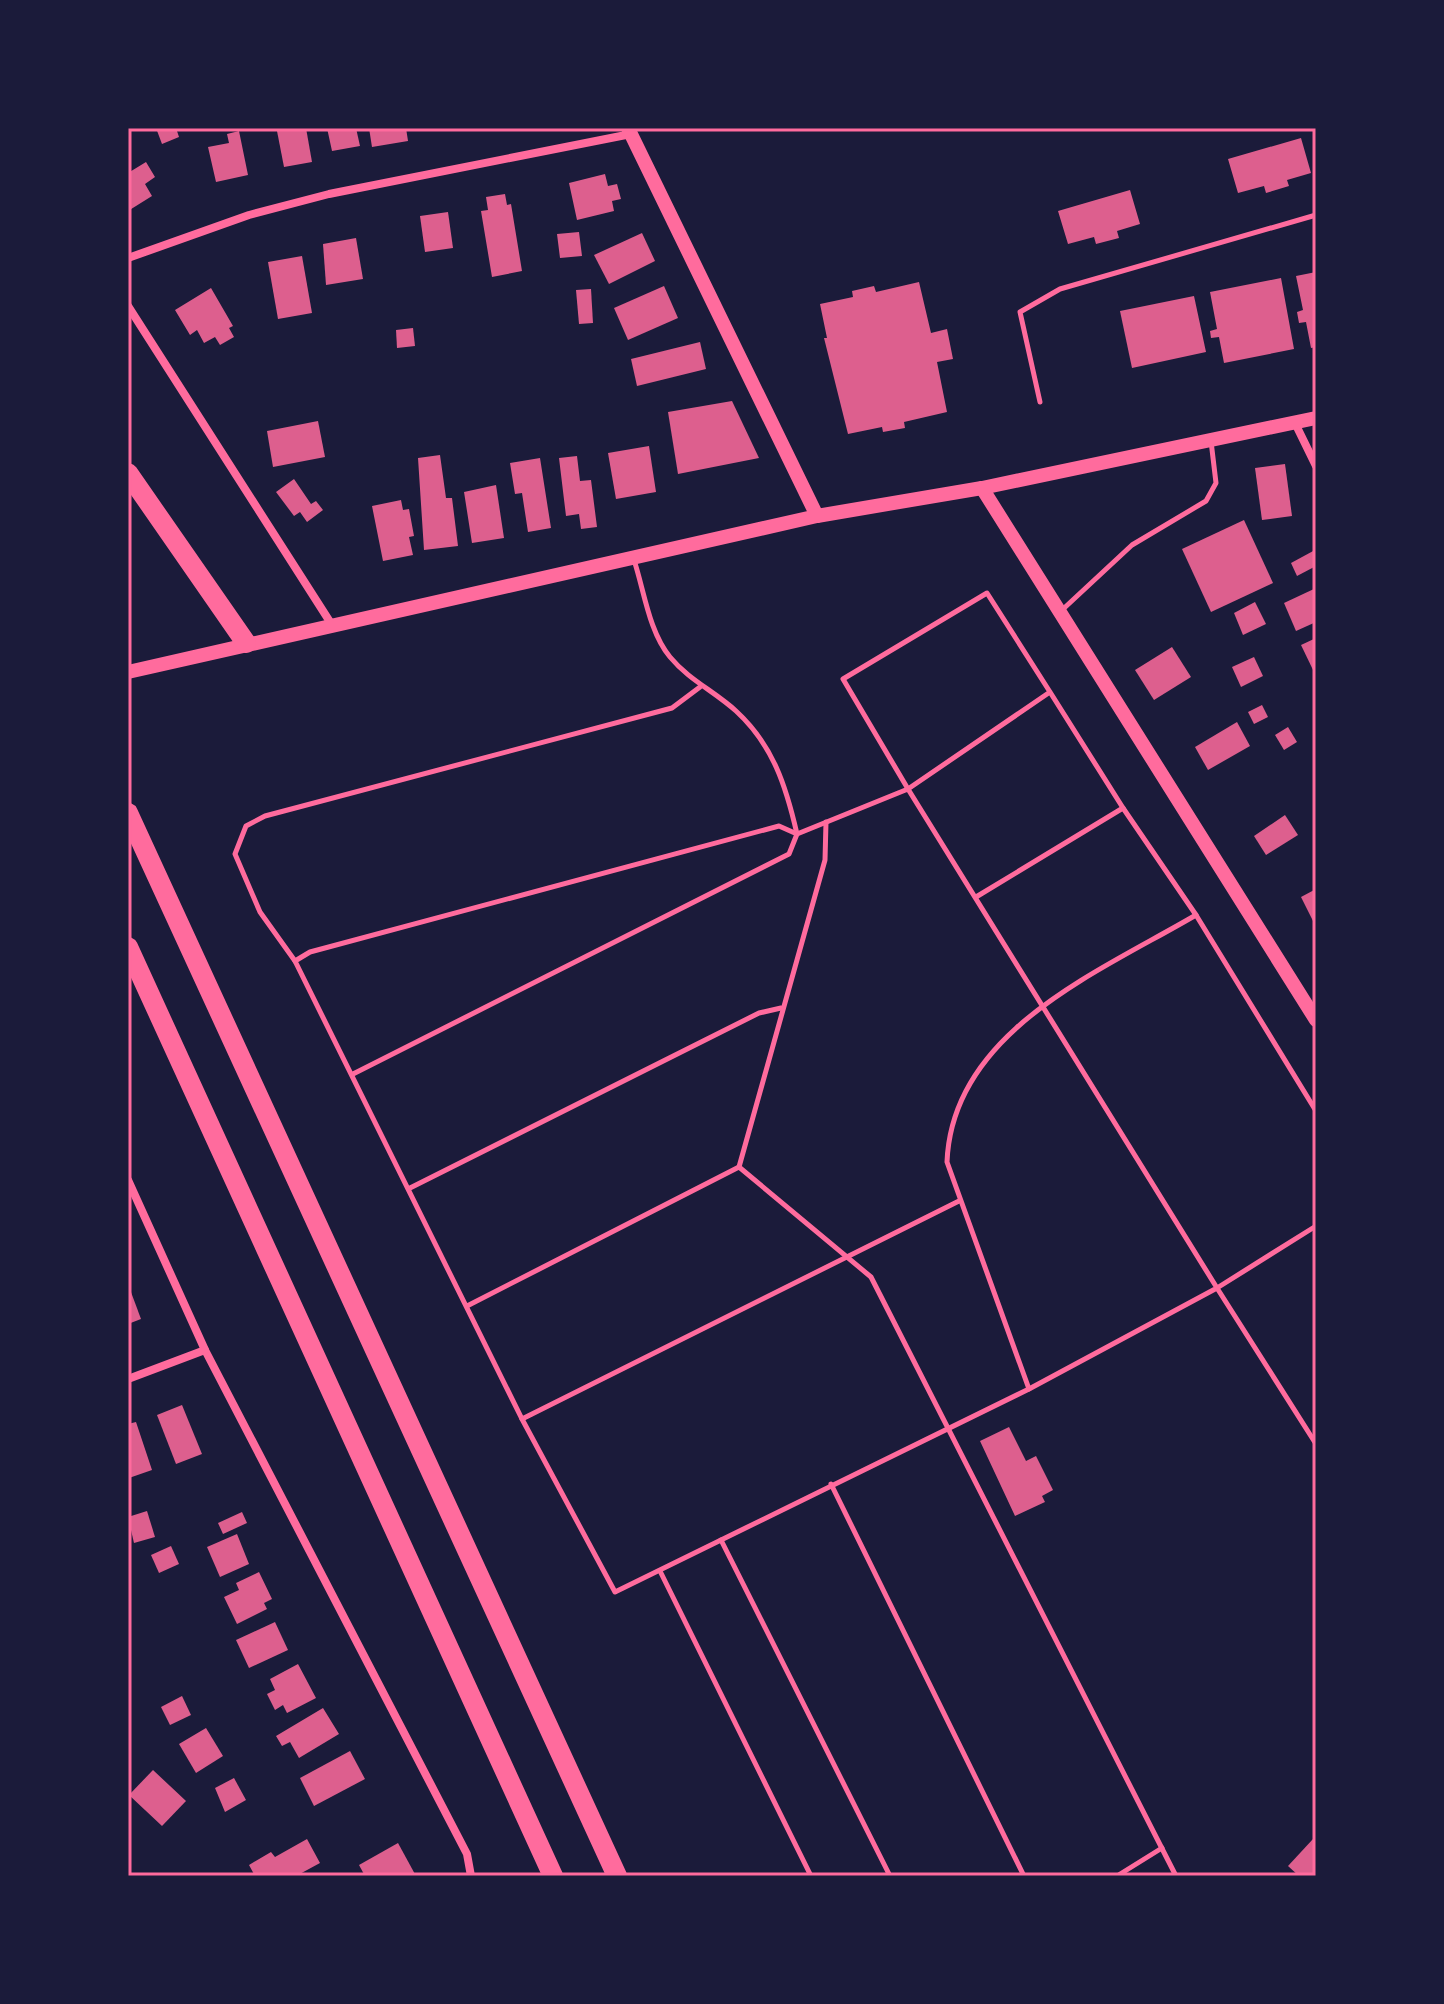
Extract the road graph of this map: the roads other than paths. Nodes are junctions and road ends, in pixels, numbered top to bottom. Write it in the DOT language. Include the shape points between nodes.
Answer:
graph roads {
  1 [pos="630,131"];
  2 [pos="1316,215"];
  3 [pos="128,258"];
  4 [pos="128,306"];
  5 [pos="1040,402"];
  6 [pos="1316,418"];
  7 [pos="1295,423"];
  8 [pos="1211,440"];
  9 [pos="1316,466"];
  10 [pos="128,473"];
  11 [pos="982,488"];
  12 [pos="817,516"];
  13 [pos="634,559"];
  14 [pos="1060,612"];
  15 [pos="332,625"];
  16 [pos="246,643"];
  17 [pos="128,672"];
  18 [pos="700,687"];
  19 [pos="1050,692"];
  20 [pos="908,789"];
  21 [pos="1123,808"];
  22 [pos="128,813"];
  23 [pos="826,822"];
  24 [pos="797,834"];
  25 [pos="976,897"];
  26 [pos="1196,915"];
  27 [pos="128,947"];
  28 [pos="295,961"];
  29 [pos="1043,1006"];
  30 [pos="781,1008"];
  31 [pos="1316,1020"];
  32 [pos="353,1074"];
  33 [pos="1316,1111"];
  34 [pos="739,1167"];
  35 [pos="128,1180"];
  36 [pos="410,1188"];
  37 [pos="959,1201"];
  38 [pos="1316,1226"];
  39 [pos="847,1256"];
  40 [pos="1217,1288"];
  41 [pos="467,1306"];
  42 [pos="205,1350"];
  43 [pos="128,1379"];
  44 [pos="1029,1389"];
  45 [pos="522,1419"];
  46 [pos="947,1429"];
  47 [pos="1316,1444"];
  48 [pos="831,1484"];
  49 [pos="721,1540"];
  50 [pos="660,1571"];
  51 [pos="1162,1848"];
  52 [pos="471,1876"];
  53 [pos="553,1876"];
  54 [pos="617,1876"];
  55 [pos="811,1876"];
  56 [pos="890,1876"];
  57 [pos="1024,1876"];
  58 [pos="1117,1876"];
  59 [pos="1176,1876"];
  1 -- 3 [label="street" via="329,194 249,215"];
  1 -- 12 [label="main road"];
  2 -- 5 [label="lane" via="1060,289 1020,312"];
  4 -- 15 [label="street"];
  6 -- 7 [label="main road"];
  7 -- 8 [label="main road"];
  7 -- 9 [label="street"];
  8 -- 11 [label="main road"];
  8 -- 14 [label="lane" via="1216,483 1206,501 1132,545"];
  10 -- 16 [label="highway"];
  11 -- 12 [label="main road"];
  11 -- 14 [label="main road"];
  12 -- 13 [label="main road"];
  13 -- 15 [label="main road"];
  13 -- 18 [label="lane" via="661,642"];
  14 -- 31 [label="main road"];
  15 -- 16 [label="main road"];
  16 -- 17 [label="main road"];
  18 -- 24 [label="lane" via="735,710 782,771"];
  18 -- 28 [label="lane" via="672,708 265,816 246,826 235,854 260,912"];
  19 -- 20 [label="lane"];
  19 -- 20 [label="lane" via="987,593 843,679"];
  19 -- 21 [label="lane"];
  20 -- 23 [label="lane"];
  20 -- 25 [label="lane"];
  21 -- 25 [label="lane"];
  21 -- 26 [label="lane"];
  22 -- 54 [label="highway"];
  23 -- 24 [label="lane"];
  23 -- 30 [label="lane" via="825,860"];
  24 -- 28 [label="lane" via="779,826 310,952"];
  24 -- 32 [label="lane" via="789,854"];
  25 -- 29 [label="lane"];
  26 -- 29 [label="lane"];
  26 -- 33 [label="lane"];
  27 -- 53 [label="highway"];
  28 -- 32 [label="lane"];
  29 -- 37 [label="lane" via="1005,1037 959,1107 948,1134 947,1162"];
  29 -- 40 [label="lane"];
  30 -- 34 [label="lane"];
  30 -- 36 [label="lane" via="759,1013"];
  32 -- 36 [label="lane"];
  34 -- 39 [label="lane"];
  34 -- 41 [label="lane"];
  35 -- 42 [label="street"];
  36 -- 41 [label="lane"];
  37 -- 39 [label="lane"];
  37 -- 44 [label="lane"];
  38 -- 40 [label="lane"];
  39 -- 45 [label="lane"];
  39 -- 46 [label="lane" via="871,1277"];
  40 -- 44 [label="lane"];
  40 -- 47 [label="lane"];
  41 -- 45 [label="lane"];
  42 -- 43 [label="street"];
  42 -- 52 [label="street" via="467,1854"];
  44 -- 46 [label="lane"];
  45 -- 50 [label="lane" via="615,1592"];
  46 -- 48 [label="lane"];
  46 -- 51 [label="lane"];
  48 -- 49 [label="lane"];
  48 -- 57 [label="lane"];
  49 -- 50 [label="lane"];
  49 -- 56 [label="lane"];
  50 -- 55 [label="lane"];
  51 -- 58 [label="lane"];
  51 -- 59 [label="lane"];
}
